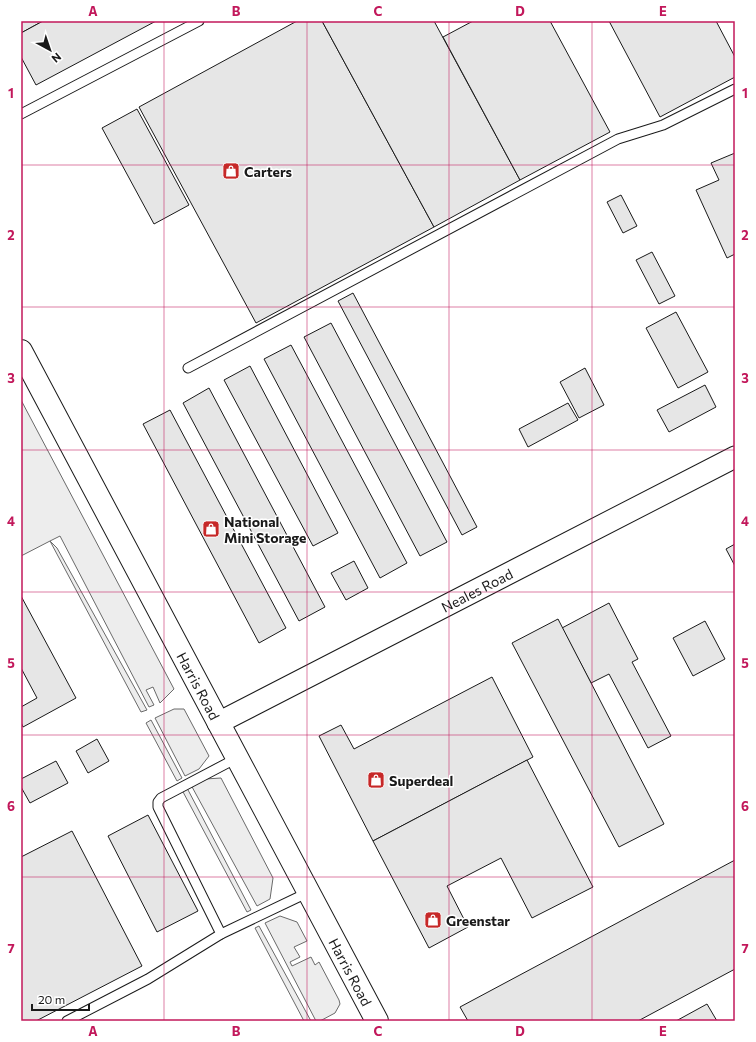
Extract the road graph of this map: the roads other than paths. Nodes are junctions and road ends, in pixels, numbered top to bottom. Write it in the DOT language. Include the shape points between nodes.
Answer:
graph roads {
  1 [pos="199,21"];
  2 [pos="735,89"];
  3 [pos="21,114"];
  4 [pos="21,351"];
  5 [pos="188,368"];
  6 [pos="735,457"];
  7 [pos="218,723"];
  8 [pos="237,758"];
  9 [pos="309,892"];
  10 [pos="221,934"];
  11 [pos="67,1021"];
  12 [pos="377,1021"];
  1 -- 3 [label="lane"];
  2 -- 5 [label="lane" via="663,125 609,144"];
  4 -- 7 [label="main road, Harris Road"];
  6 -- 7 [label="street, Neales Road"];
  7 -- 8 [label="main road, Harris Road"];
  8 -- 9 [label="main road, Harris Road"];
  8 -- 10 [label="lane" via="161,798 158,802 158,807"];
  9 -- 10 [label="lane"];
  9 -- 12 [label="main road, Harris Road"];
  10 -- 11 [label="lane" via="148,979"];
}
